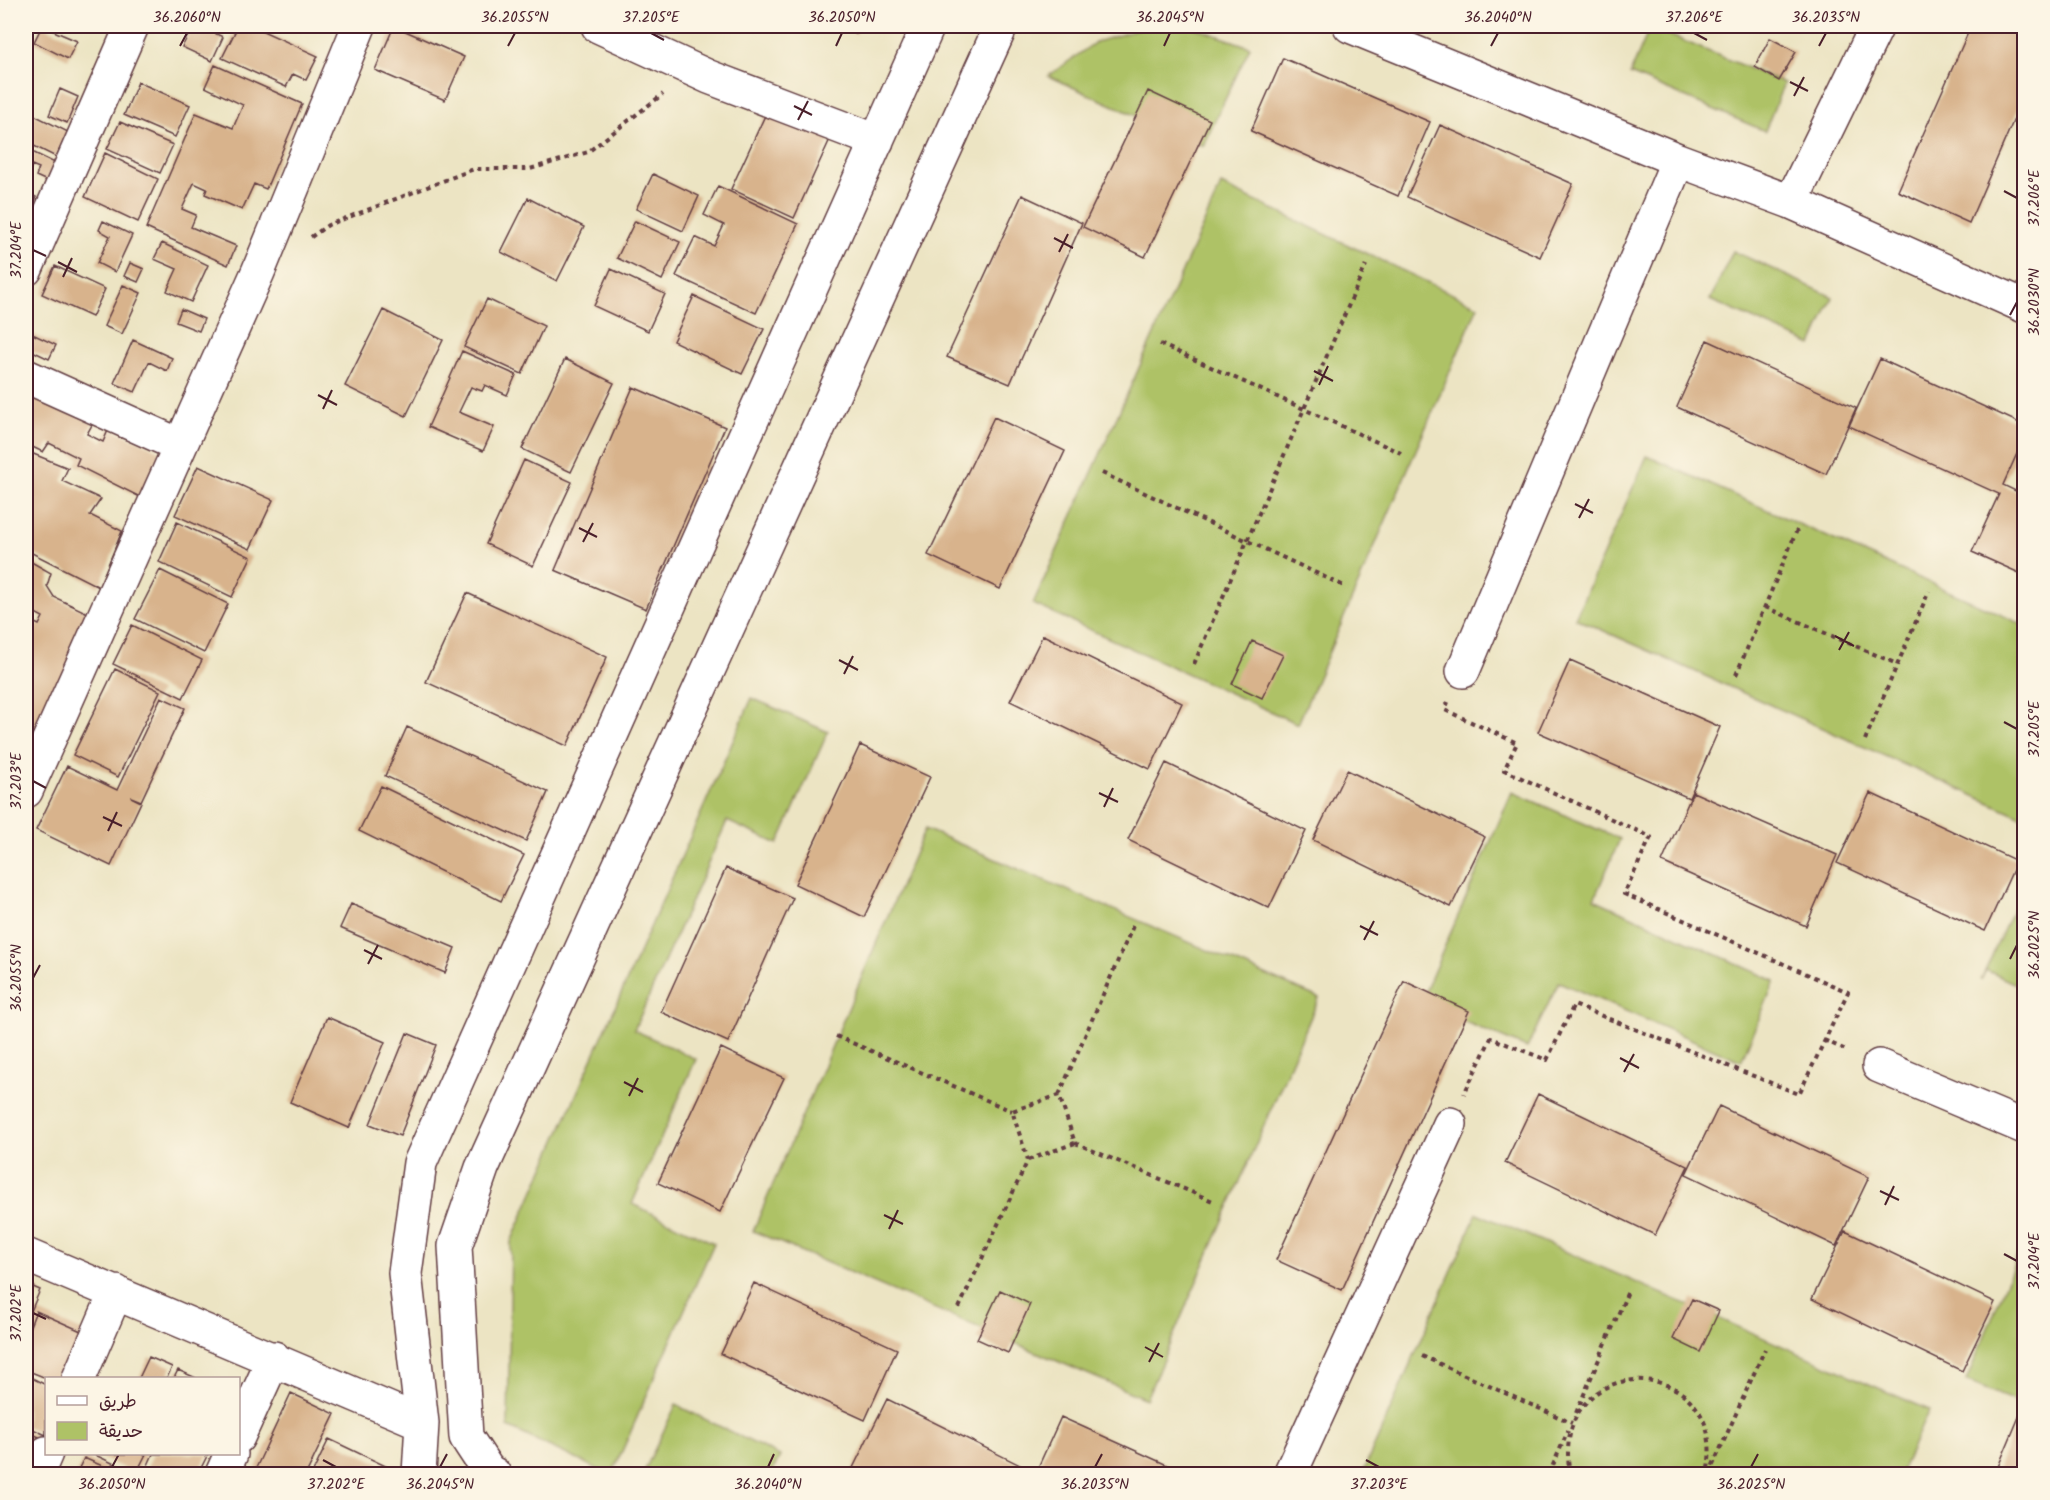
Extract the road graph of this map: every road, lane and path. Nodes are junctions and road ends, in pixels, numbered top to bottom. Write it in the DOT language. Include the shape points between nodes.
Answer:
graph roads {
  1 [pos="132,26"];
  2 [pos="359,26"];
  3 [pos="598,26"];
  4 [pos="928,26"];
  5 [pos="1001,26"];
  6 [pos="1350,26"];
  7 [pos="1877,26"];
  8 [pos="710,77"];
  9 [pos="877,141"];
  10 [pos="1678,160"];
  11 [pos="1791,202"];
  12 [pos="302,243"];
  13 [pos="1366,265"];
  14 [pos="26,269"];
  15 [pos="2025,306"];
  16 [pos="1160,344"];
  17 [pos="26,376"];
  18 [pos="1304,409"];
  19 [pos="179,445"];
  20 [pos="1401,453"];
  21 [pos="1102,473"];
  22 [pos="1797,530"];
  23 [pos="1247,541"];
  24 [pos="1344,586"];
  25 [pos="1929,591"];
  26 [pos="1765,607"];
  27 [pos="1194,664"];
  28 [pos="1898,664"];
  29 [pos="1463,672"];
  30 [pos="1736,675"];
  31 [pos="1865,740"];
  32 [pos="26,791"];
  33 [pos="1132,926"];
  34 [pos="836,1036"];
  35 [pos="1880,1066"];
  36 [pos="1059,1095"];
  37 [pos="1012,1111"];
  38 [pos="1450,1124"];
  39 [pos="2025,1127"];
  40 [pos="1076,1143"];
  41 [pos="1028,1160"];
  42 [pos="1215,1202"];
  43 [pos="26,1255"];
  44 [pos="1629,1289"];
  45 [pos="117,1292"];
  46 [pos="959,1308"];
  47 [pos="1765,1349"];
  48 [pos="1422,1356"];
  49 [pos="274,1358"];
  50 [pos="79,1377"];
  51 [pos="422,1423"];
  52 [pos="1572,1423"];
  53 [pos="240,1433"];
  54 [pos="46,1455"];
  55 [pos="231,1455"];
  56 [pos="37,1474"];
  57 [pos="222,1474"];
  58 [pos="419,1474"];
  59 [pos="490,1474"];
  60 [pos="1290,1474"];
  61 [pos="1549,1474"];
  62 [pos="1570,1474"];
  63 [pos="1708,1474"];
  1 -- 14 [label="street"];
  2 -- 19 [label="street" via="258,272"];
  3 -- 8 [label="street"];
  4 -- 9 [label="street"];
  5 -- 59 [label="street" via="475,1190 455,1246 466,1437"];
  6 -- 10 [label="street"];
  7 -- 11 [label="street"];
  8 -- 9 [label="street"];
  8 -- 12 [label="path" via="675,85 588,152 530,169 474,169 328,225"];
  9 -- 51 [label="street" via="420,1163 405,1273"];
  10 -- 11 [label="street"];
  10 -- 29 [label="street"];
  11 -- 15 [label="street"];
  13 -- 18 [label="path"];
  16 -- 18 [label="path"];
  17 -- 19 [label="street"];
  18 -- 20 [label="path"];
  18 -- 23 [label="path"];
  19 -- 32 [label="street"];
  21 -- 23 [label="path"];
  22 -- 26 [label="path"];
  23 -- 24 [label="path"];
  23 -- 27 [label="path"];
  25 -- 28 [label="path"];
  26 -- 28 [label="path"];
  26 -- 30 [label="path"];
  28 -- 31 [label="path"];
  29 -- 38 [label="path" via="1445,710 1517,743 1504,770 1651,837 1624,894 1848,992 1799,1094 1574,1005 1547,1060 1491,1038"];
  33 -- 36 [label="path"];
  34 -- 37 [label="path"];
  35 -- 39 [label="street"];
  36 -- 37 [label="path"];
  36 -- 40 [label="path"];
  37 -- 41 [label="path"];
  38 -- 60 [label="street"];
  40 -- 41 [label="path"];
  40 -- 42 [label="path"];
  41 -- 46 [label="path"];
  43 -- 45 [label="street"];
  44 -- 52 [label="path"];
  45 -- 49 [label="street"];
  45 -- 50 [label="street"];
  47 -- 63 [label="path"];
  48 -- 52 [label="path"];
  49 -- 51 [label="street"];
  49 -- 53 [label="street"];
  51 -- 58 [label="street"];
  52 -- 61 [label="path"];
  52 -- 62 [label="path" via="1565,1451"];
  52 -- 63 [label="path" via="1588,1400 1612,1384 1640,1379 1668,1384 1691,1401 1707,1425 1712,1453"];
  54 -- 56 [label="street"];
  55 -- 57 [label="street"];
}
